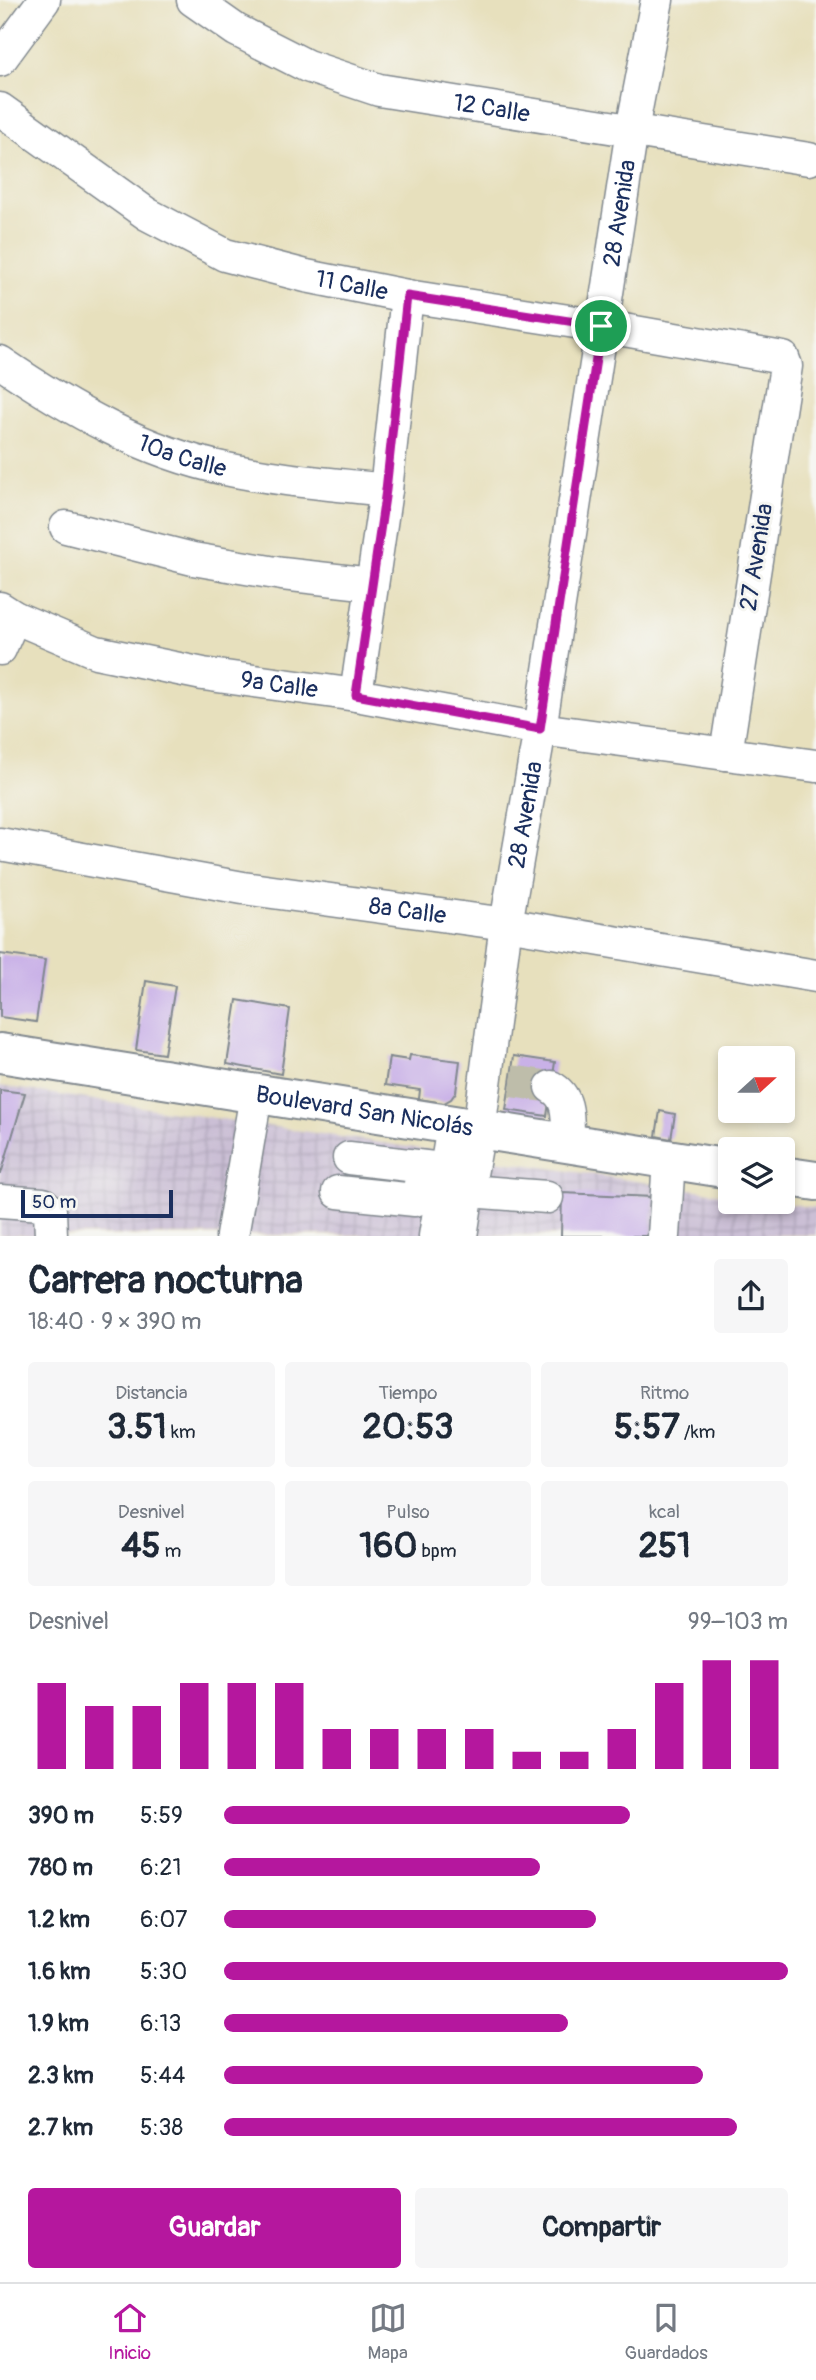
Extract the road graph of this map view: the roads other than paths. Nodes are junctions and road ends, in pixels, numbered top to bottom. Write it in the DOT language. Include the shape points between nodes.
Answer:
graph roads {
  1 [pos="44,0"];
  2 [pos="193,0"];
  3 [pos="657,0"];
  4 [pos="0,60"];
  5 [pos="0,109"];
  6 [pos="632,130"];
  7 [pos="809,159"];
  8 [pos="407,296"];
  9 [pos="601,326"];
  10 [pos="785,360"];
  11 [pos="0,362"];
  12 [pos="386,490"];
  13 [pos="66,527"];
  14 [pos="372,584"];
  15 [pos="7,612"];
  16 [pos="0,649"];
  17 [pos="356,695"];
  18 [pos="540,729"];
  19 [pos="726,754"];
  20 [pos="816,766"];
  21 [pos="0,844"];
  22 [pos="506,924"];
  23 [pos="816,976"];
  24 [pos="0,1053"];
  25 [pos="551,1087"];
  26 [pos="256,1095"];
  27 [pos="466,1128"];
  28 [pos="568,1144"];
  29 [pos="349,1158"];
  30 [pos="670,1160"];
  31 [pos="718,1167"];
  32 [pos="446,1176"];
  33 [pos="795,1178"];
  34 [pos="816,1181"];
  35 [pos="338,1192"];
  36 [pos="547,1197"];
  37 [pos="0,1201"];
  38 [pos="51,1236"];
  39 [pos="232,1236"];
  40 [pos="435,1236"];
  41 [pos="461,1236"];
  42 [pos="664,1236"];
  1 -- 4 [label="street"];
  2 -- 6 [label="street, 12 Calle" via="236,30 307,66 379,90"];
  3 -- 6 [label="street, 28 Avenida"];
  5 -- 8 [label="street, 11 Calle" via="147,214 225,254"];
  6 -- 7 [label="street, 12 Calle"];
  6 -- 9 [label="street, 28 Avenida"];
  8 -- 9 [label="street, 11 Calle"];
  8 -- 12 [label="street"];
  9 -- 10 [label="street, 11 Calle"];
  9 -- 18 [label="street, 28 Avenida"];
  10 -- 19 [label="street, 27 Avenida"];
  11 -- 12 [label="street, 10a Calle" via="93,420 162,451 226,469"];
  12 -- 14 [label="street"];
  13 -- 14 [label="street" via="193,559 282,575"];
  14 -- 17 [label="street"];
  15 -- 16 [label="street"];
  15 -- 17 [label="street, 9a Calle" via="96,652 203,674"];
  17 -- 18 [label="street, 9a Calle"];
  18 -- 19 [label="street, 9a Calle"];
  18 -- 22 [label="street, 28 Avenida"];
  19 -- 20 [label="street, 9a Calle"];
  21 -- 22 [label="street, 8a Calle" via="243,888"];
  22 -- 23 [label="street, 8a Calle"];
  22 -- 27 [label="street, 28 Avenida" via="498,1080"];
  24 -- 26 [label="main road, Boulevard San Nicolás"];
  25 -- 28 [label="street" via="561,1091 566,1101"];
  26 -- 27 [label="main road, Boulevard San Nicolás"];
  26 -- 39 [label="street"];
  27 -- 28 [label="main road, Boulevard San Nicolás"];
  27 -- 32 [label="street, 28 Avenida"];
  28 -- 30 [label="main road, Boulevard San Nicolás"];
  29 -- 32 [label="street"];
  30 -- 31 [label="main road, Boulevard San Nicolás"];
  30 -- 42 [label="street"];
  32 -- 35 [label="street" via="415,1200"];
  32 -- 36 [label="street"];
  32 -- 40 [label="street"];
  32 -- 41 [label="street"];
  33 -- 34 [label="main road"];
  37 -- 38 [label="street" via="43,1204 52,1217"];
}
